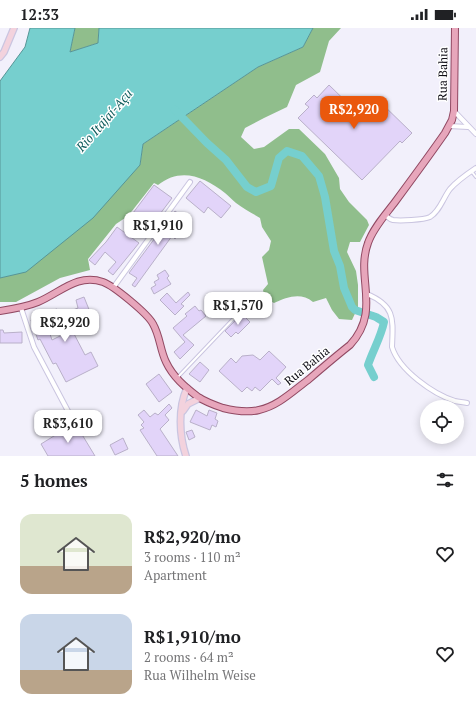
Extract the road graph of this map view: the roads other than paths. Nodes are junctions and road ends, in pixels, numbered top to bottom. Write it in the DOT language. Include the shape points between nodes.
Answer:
graph roads {
  1 [pos="14,28"];
  2 [pos="455,28"];
  3 [pos="0,57"];
  4 [pos="454,111"];
  5 [pos="449,126"];
  6 [pos="468,127"];
  7 [pos="476,134"];
  8 [pos="476,168"];
  9 [pos="471,171"];
  10 [pos="476,177"];
  11 [pos="190,182"];
  12 [pos="385,215"];
  13 [pos="113,288"];
  14 [pos="367,294"];
  15 [pos="256,295"];
  16 [pos="21,308"];
  17 [pos="0,311"];
  18 [pos="176,378"];
  19 [pos="187,388"];
  20 [pos="200,398"];
  21 [pos="186,402"];
  22 [pos="468,403"];
  23 [pos="69,413"];
  24 [pos="186,456"];
  1 -- 3 [label="street"];
  2 -- 4 [label="main road, Rua Bahia"];
  4 -- 5 [label="main road, Rua Bahia"];
  4 -- 6 [label="street"];
  5 -- 6 [label="street"];
  5 -- 12 [label="main road, Rua Bahia"];
  6 -- 7 [label="street"];
  8 -- 9 [label="street"];
  9 -- 10 [label="lane"];
  9 -- 12 [label="street" via="456,182 437,211 430,217 395,220"];
  11 -- 13 [label="street"];
  12 -- 14 [label="main road, Rua Bahia" via="369,241 365,253"];
  13 -- 16 [label="main road, Rua Bahia" via="103,282 78,281 40,302"];
  13 -- 18 [label="main road, Rua Bahia" via="146,314 153,323 164,359"];
  14 -- 20 [label="main road, Rua Bahia" via="362,328 356,338 275,404 259,410 240,412 213,405"];
  14 -- 22 [label="street" via="385,304 392,315 392,347 400,363 431,390 455,401"];
  15 -- 18 [label="lane"];
  16 -- 17 [label="main road, Rua Bahia"];
  16 -- 23 [label="street" via="34,347"];
  18 -- 19 [label="main road, Rua Bahia"];
  19 -- 20 [label="main road, Rua Bahia"];
  19 -- 21 [label="street"];
  20 -- 21 [label="street"];
  21 -- 24 [label="street" via="180,422"];
}
